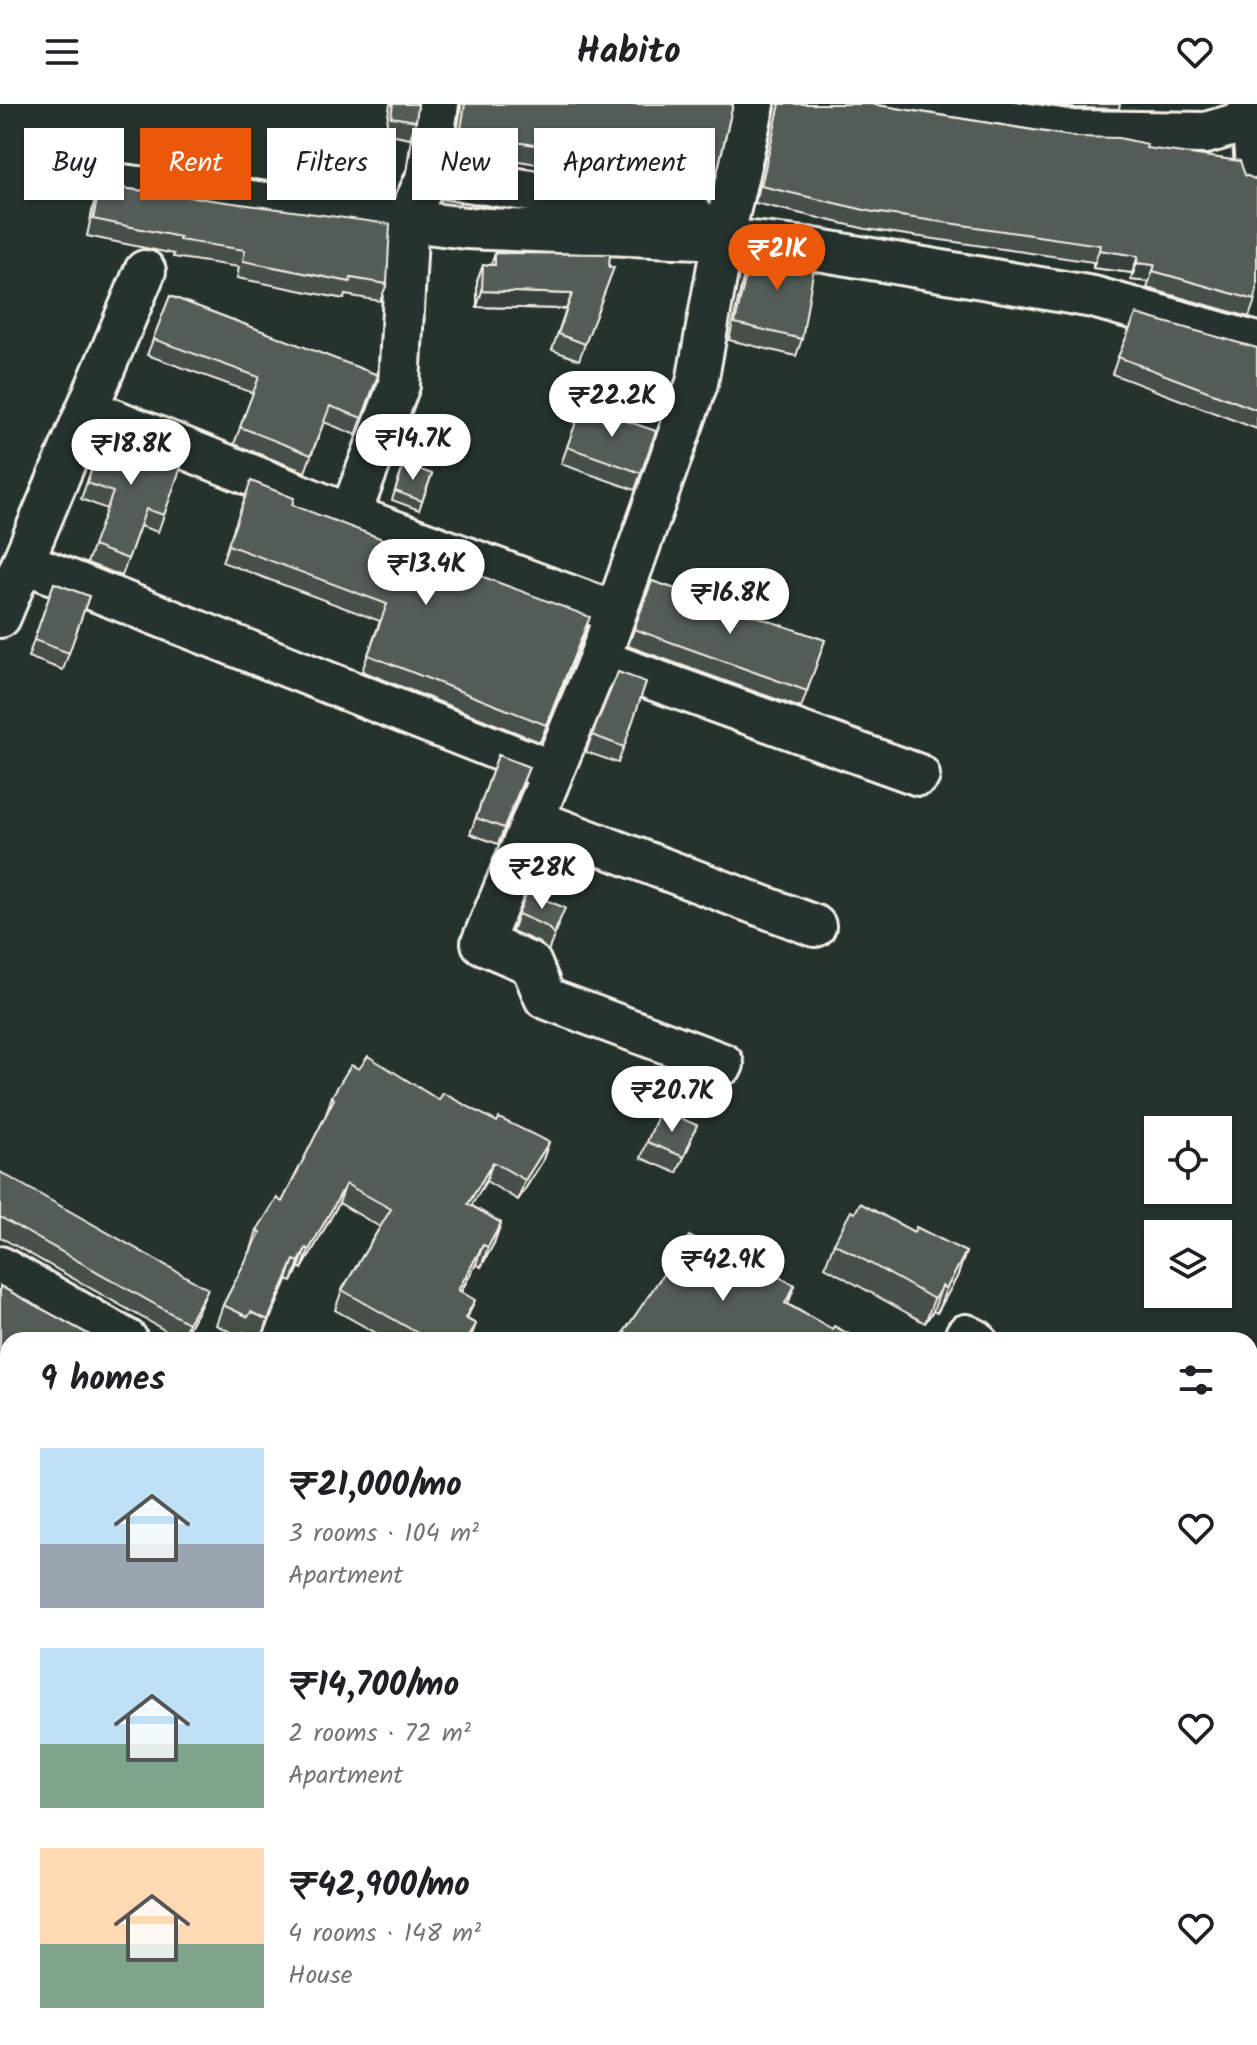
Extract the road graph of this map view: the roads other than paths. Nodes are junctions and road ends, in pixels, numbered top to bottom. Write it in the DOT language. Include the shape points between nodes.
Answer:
graph roads {
  1 [pos="438,104"];
  2 [pos="754,104"];
  3 [pos="898,104"];
  4 [pos="1253,114"];
  5 [pos="435,128"];
  6 [pos="1257,178"];
  7 [pos="124,185"];
  8 [pos="518,192"];
  9 [pos="416,200"];
  10 [pos="408,218"];
  11 [pos="726,230"];
  12 [pos="145,271"];
  13 [pos="1255,337"];
  14 [pos="87,409"];
  15 [pos="350,515"];
  16 [pos="23,562"];
  17 [pos="614,612"];
  18 [pos="0,617"];
  19 [pos="599,660"];
  20 [pos="552,771"];
  21 [pos="919,775"];
  22 [pos="534,820"];
  23 [pos="815,926"];
  24 [pos="723,1064"];
  25 [pos="0,1267"];
  26 [pos="113,1332"];
  1 -- 5 [label="street"];
  2 -- 11 [label="street"];
  3 -- 4 [label="street" via="1073,131 1206,133"];
  4 -- 6 [label="street"];
  7 -- 10 [label="street"];
  8 -- 11 [label="street"];
  9 -- 10 [label="street"];
  10 -- 11 [label="street" via="466,228"];
  10 -- 15 [label="street" via="399,385"];
  11 -- 13 [label="street" via="1093,297"];
  11 -- 17 [label="street" via="697,383"];
  12 -- 14 [label="street"];
  14 -- 15 [label="street"];
  14 -- 16 [label="street"];
  15 -- 17 [label="street"];
  16 -- 18 [label="street"];
  16 -- 20 [label="street"];
  17 -- 19 [label="street"];
  19 -- 20 [label="street"];
  19 -- 21 [label="street"];
  20 -- 22 [label="street"];
  22 -- 23 [label="street"];
  22 -- 24 [label="street" via="482,943 531,964 545,998"];
  25 -- 26 [label="street"];
}
